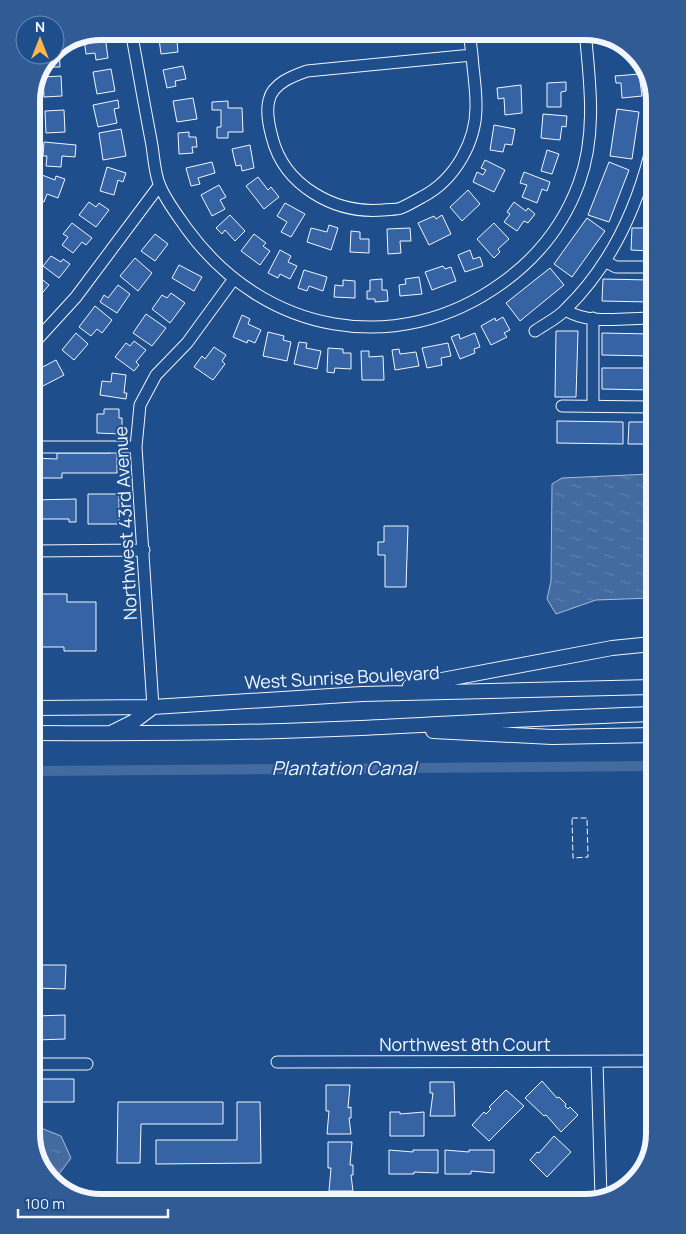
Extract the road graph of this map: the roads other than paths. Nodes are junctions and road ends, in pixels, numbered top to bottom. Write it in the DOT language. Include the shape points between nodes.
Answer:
graph roads {
  1 [pos="133,40"];
  2 [pos="470,40"];
  3 [pos="587,40"];
  4 [pos="472,54"];
  5 [pos="646,168"];
  6 [pos="159,186"];
  7 [pos="606,262"];
  8 [pos="646,267"];
  9 [pos="233,280"];
  10 [pos="566,310"];
  11 [pos="594,318"];
  12 [pos="646,318"];
  13 [pos="535,331"];
  14 [pos="40,336"];
  15 [pos="562,406"];
  16 [pos="594,406"];
  17 [pos="646,407"];
  18 [pos="40,447"];
  19 [pos="136,447"];
  20 [pos="144,550"];
  21 [pos="40,551"];
  22 [pos="646,645"];
  23 [pos="646,687"];
  24 [pos="362,694"];
  25 [pos="153,707"];
  26 [pos="40,708"];
  27 [pos="646,714"];
  28 [pos="360,728"];
  29 [pos="40,733"];
  30 [pos="110,734"];
  31 [pos="646,735"];
  32 [pos="646,1061"];
  33 [pos="277,1062"];
  34 [pos="597,1062"];
  35 [pos="40,1064"];
  36 [pos="87,1064"];
  37 [pos="601,1192"];
  1 -- 6 [label="street"];
  2 -- 4 [label="street"];
  3 -- 9 [label="street" via="592,97 588,147 579,184 561,221 542,248 514,275 487,294 463,308 430,320 365,327 336,325 300,316 265,301"];
  4 -- 4 [label="street" via="307,71 284,80 269,99 268,122 284,166 308,190 340,207 372,211 401,208 436,190 467,149 473,128 476,106"];
  5 -- 7 [label="street" via="632,215"];
  6 -- 9 [label="street" via="201,249"];
  6 -- 14 [label="street" via="76,297"];
  7 -- 8 [label="street" via="616,267"];
  7 -- 10 [label="street"];
  9 -- 19 [label="street, Northwest 43rd Avenue" via="187,342 156,375 140,405"];
  10 -- 11 [label="street"];
  10 -- 13 [label="street"];
  11 -- 12 [label="street"];
  11 -- 16 [label="street"];
  15 -- 16 [label="street"];
  16 -- 17 [label="street"];
  18 -- 19 [label="street"];
  19 -- 20 [label="street, Northwest 43rd Avenue"];
  20 -- 21 [label="street"];
  20 -- 25 [label="street, Northwest 43rd Avenue"];
  22 -- 24 [label="main road"];
  23 -- 24 [label="main road, West Sunrise Boulevard"];
  24 -- 25 [label="main road, West Sunrise Boulevard"];
  25 -- 26 [label="main road, West Sunrise Boulevard"];
  25 -- 30 [label="main road"];
  27 -- 28 [label="main road"];
  28 -- 30 [label="main road"];
  28 -- 31 [label="main road" via="552,737"];
  29 -- 30 [label="main road"];
  32 -- 34 [label="street, Northwest 8th Court"];
  33 -- 34 [label="street, Northwest 8th Court"];
  34 -- 37 [label="street"];
  35 -- 36 [label="street"];
}
